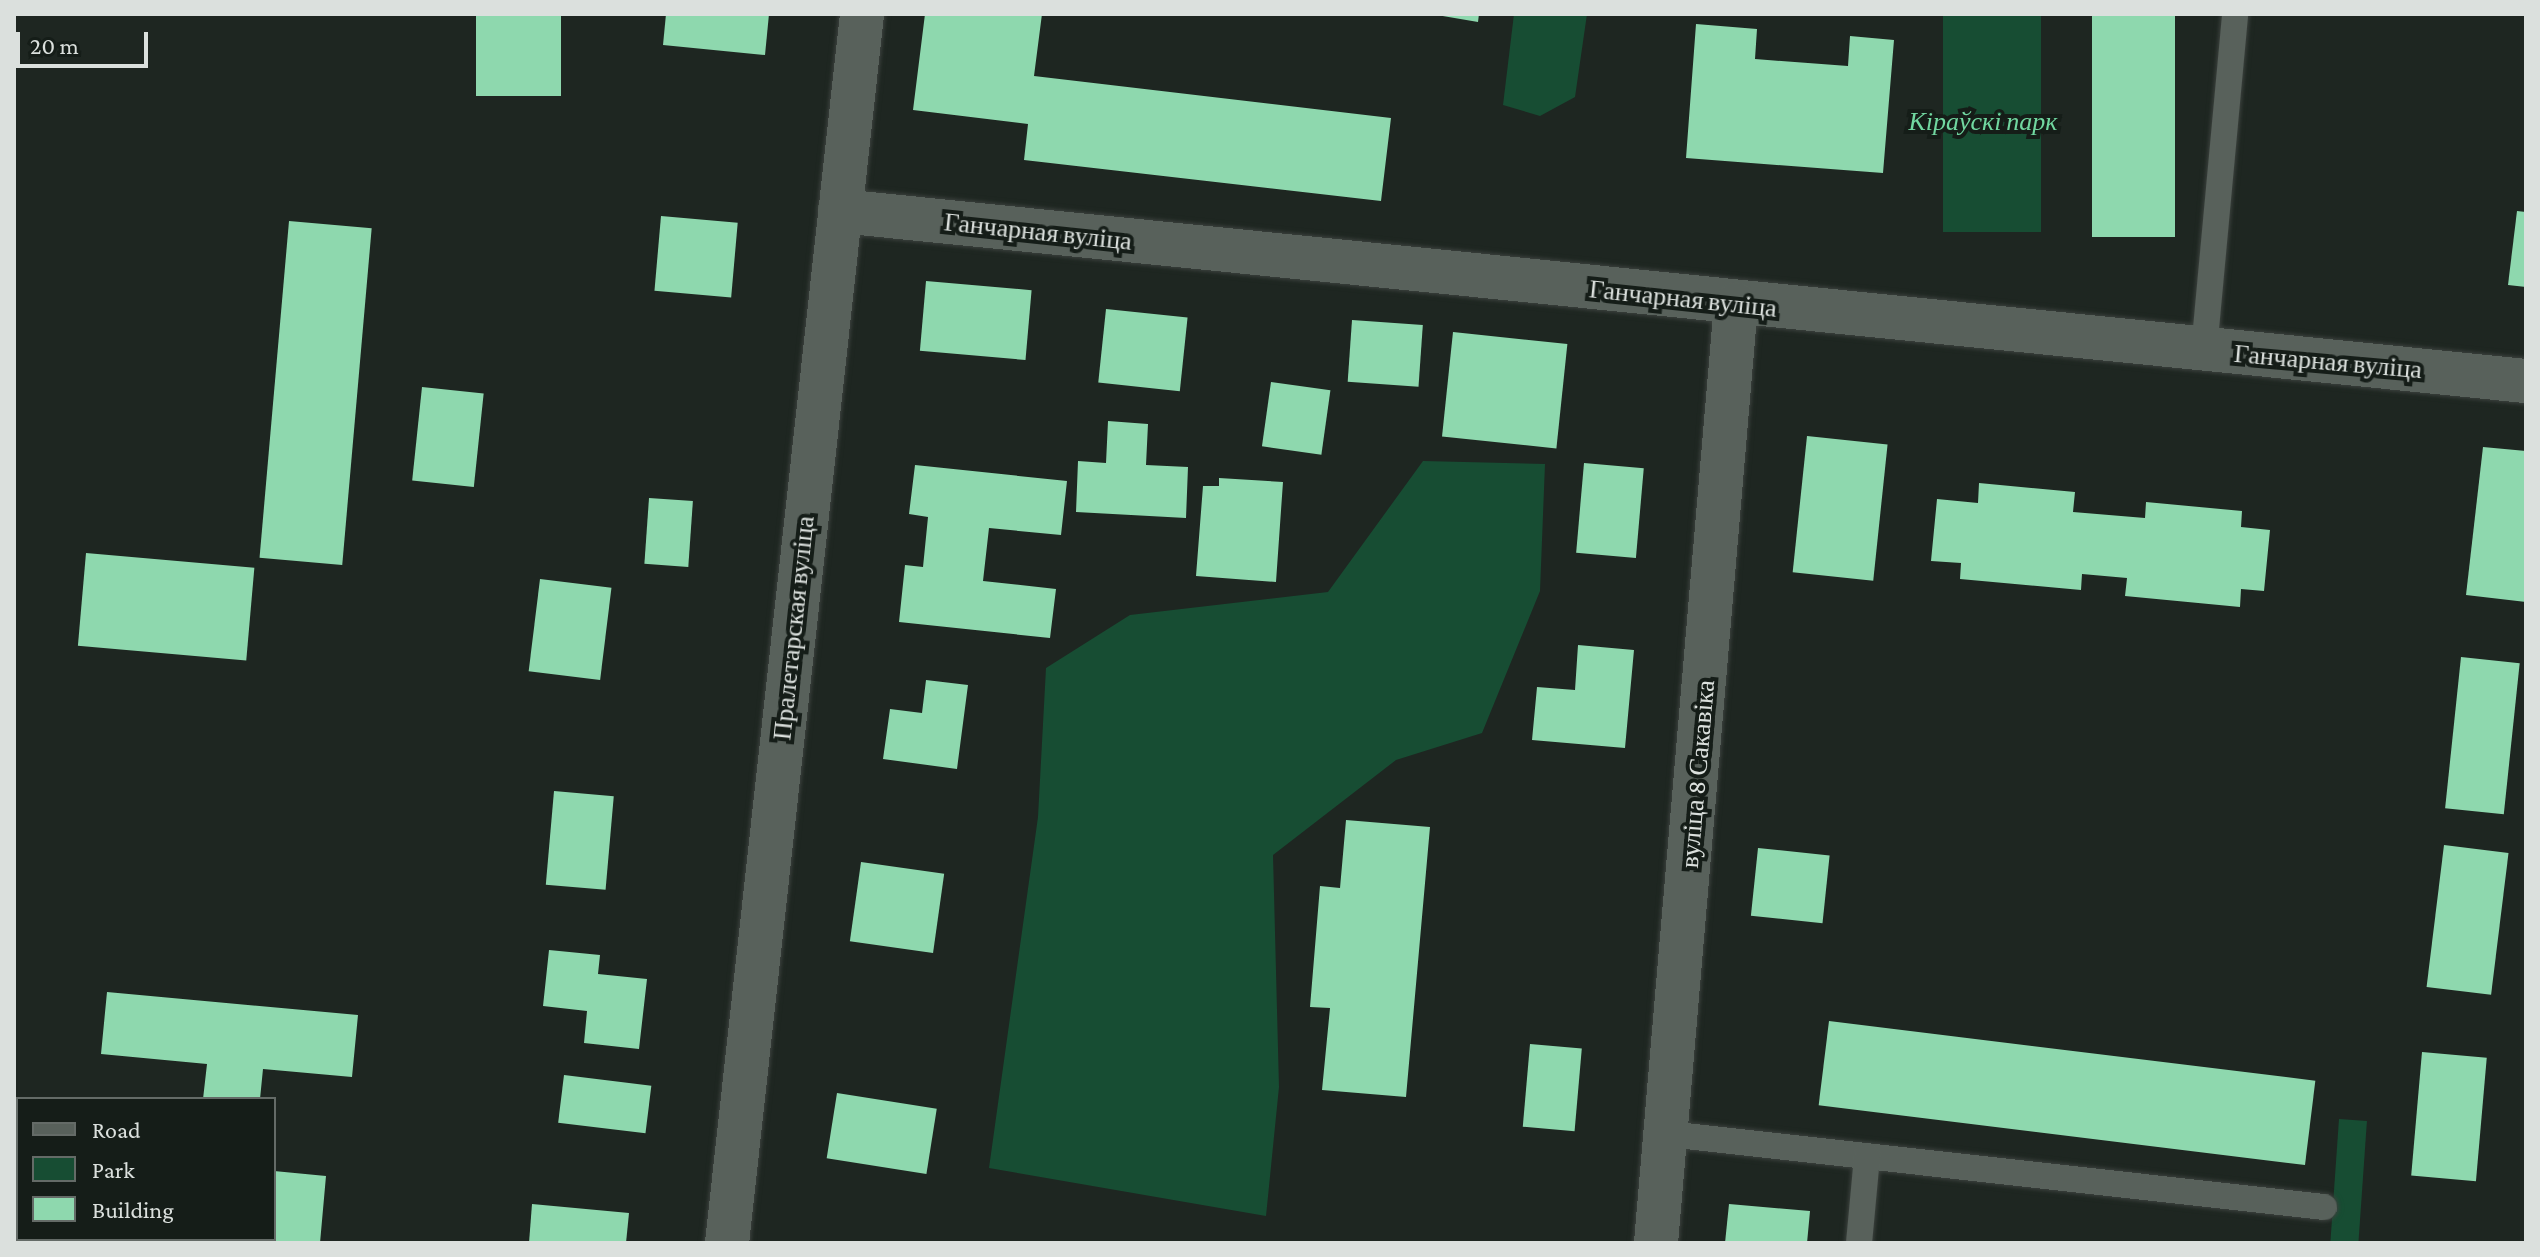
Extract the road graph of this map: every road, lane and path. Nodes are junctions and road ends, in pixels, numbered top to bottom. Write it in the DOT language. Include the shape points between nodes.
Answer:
graph roads {
  1 [pos="862,14"];
  2 [pos="2235,14"];
  3 [pos="840,211"];
  4 [pos="1736,304"];
  5 [pos="2204,350"];
  6 [pos="2526,381"];
  7 [pos="1668,1134"];
  8 [pos="1867,1156"];
  9 [pos="2324,1207"];
  10 [pos="727,1243"];
  11 [pos="1656,1243"];
  12 [pos="1859,1243"];
  1 -- 3 [label="street, Пралетарская вуліца"];
  2 -- 5 [label="lane"];
  3 -- 4 [label="street, Ганчарная вуліца"];
  3 -- 10 [label="street, Пралетарская вуліца"];
  4 -- 5 [label="street, Ганчарная вуліца"];
  4 -- 7 [label="street, вуліца 8 Сакавіка"];
  5 -- 6 [label="street, Ганчарная вуліца"];
  7 -- 8 [label="lane"];
  7 -- 11 [label="street, вуліца 8 Сакавіка"];
  8 -- 9 [label="lane"];
  8 -- 12 [label="lane"];
}
